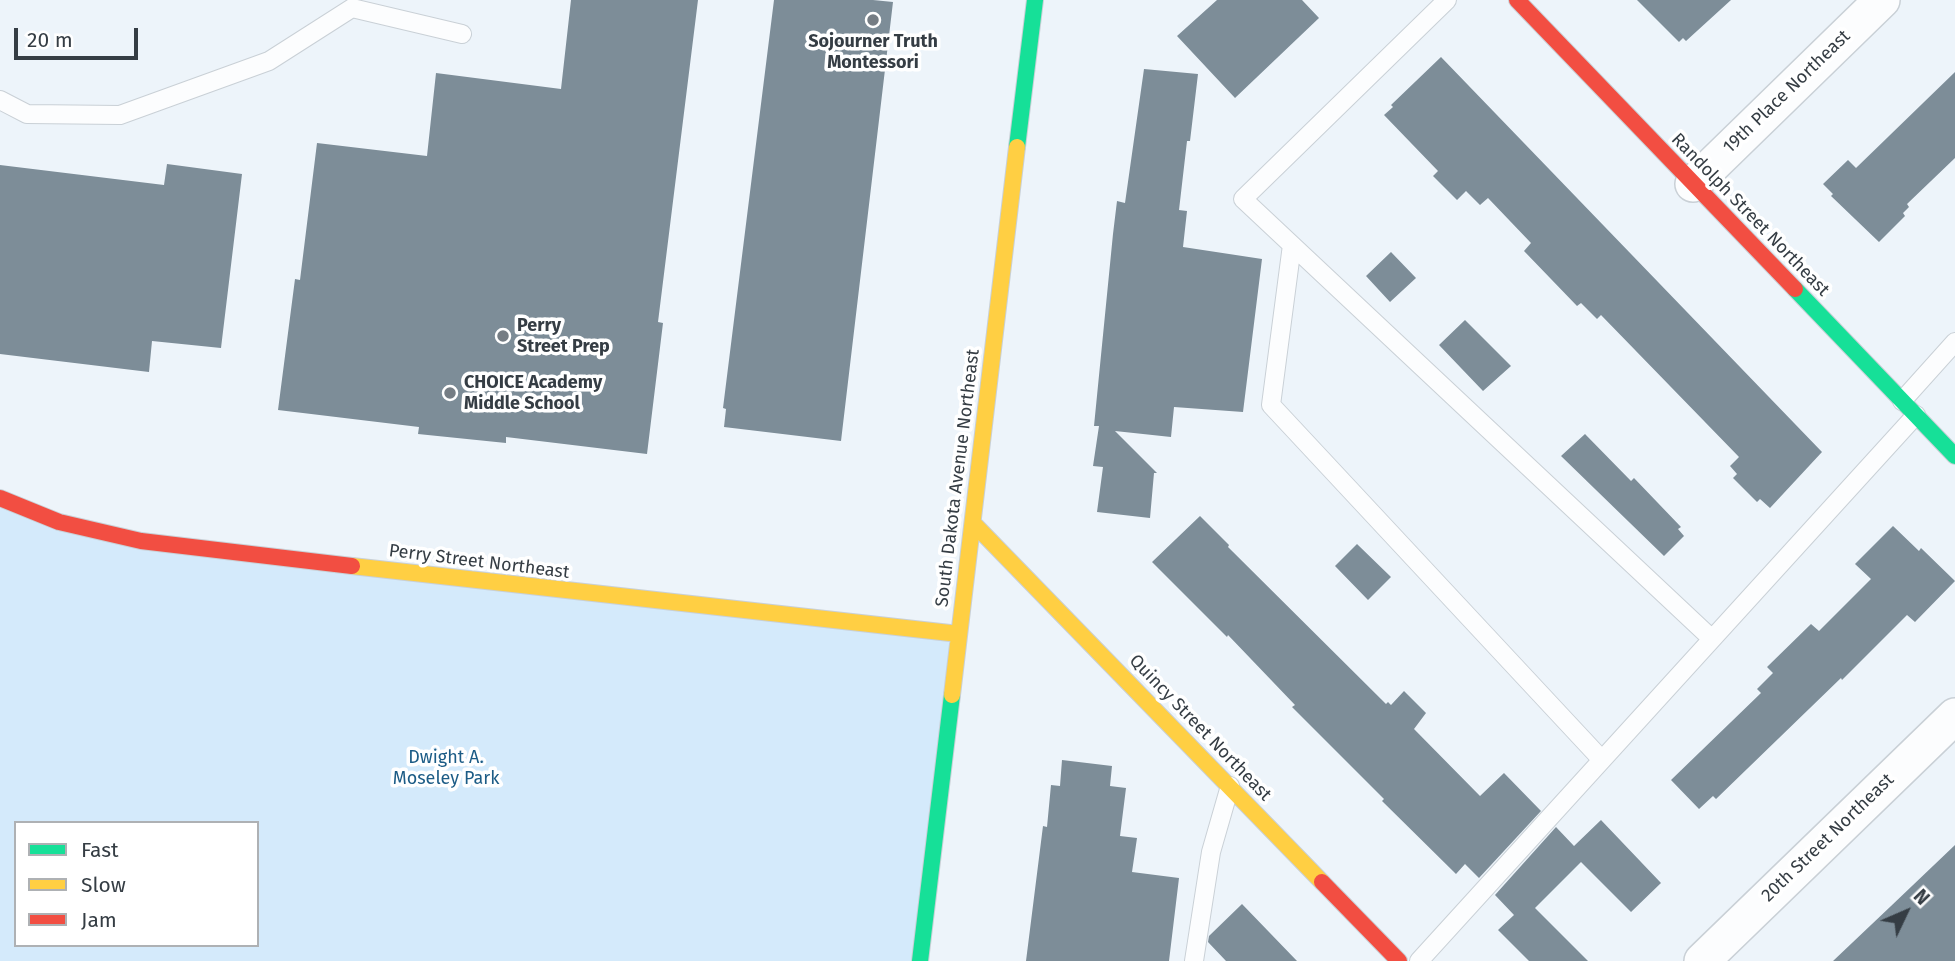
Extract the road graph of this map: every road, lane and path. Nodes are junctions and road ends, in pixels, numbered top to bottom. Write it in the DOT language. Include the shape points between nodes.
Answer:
graph roads {
  1 [pos="1035,0"];
  2 [pos="1447,0"];
  3 [pos="1517,0"];
  4 [pos="1882,0"];
  5 [pos="462,34"];
  6 [pos="0,100"];
  7 [pos="1693,184"];
  8 [pos="1292,245"];
  9 [pos="1955,342"];
  10 [pos="1902,401"];
  11 [pos="1916,415"];
  12 [pos="1955,456"];
  13 [pos="0,498"];
  14 [pos="972,523"];
  15 [pos="959,634"];
  16 [pos="1712,639"];
  17 [pos="1955,716"];
  18 [pos="1602,760"];
  19 [pos="1230,786"];
  20 [pos="920,961"];
  21 [pos="1194,961"];
  22 [pos="1399,961"];
  23 [pos="1419,961"];
  24 [pos="1702,961"];
  1 -- 14 [label="street, South Dakota Avenue Northeast"];
  2 -- 8 [label="lane" via="1244,200"];
  3 -- 7 [label="street, Randolph Street Northeast"];
  4 -- 7 [label="street, 19th Place Northeast"];
  5 -- 6 [label="lane" via="352,8 269,61 120,115 27,114"];
  7 -- 10 [label="street, Randolph Street Northeast"];
  8 -- 16 [label="lane"];
  8 -- 18 [label="lane" via="1271,405"];
  9 -- 10 [label="lane"];
  10 -- 11 [label="street, Randolph Street Northeast"];
  11 -- 12 [label="street, Randolph Street Northeast"];
  11 -- 16 [label="lane"];
  13 -- 15 [label="street, Perry Street Northeast" via="59,522 141,541"];
  14 -- 15 [label="street, South Dakota Avenue Northeast"];
  14 -- 19 [label="street, Quincy Street Northeast"];
  15 -- 20 [label="street, South Dakota Avenue Northeast"];
  16 -- 18 [label="lane"];
  17 -- 24 [label="street, 20th Street Northeast"];
  18 -- 23 [label="lane"];
  19 -- 21 [label="lane" via="1211,852"];
  19 -- 22 [label="street, Quincy Street Northeast"];
}
